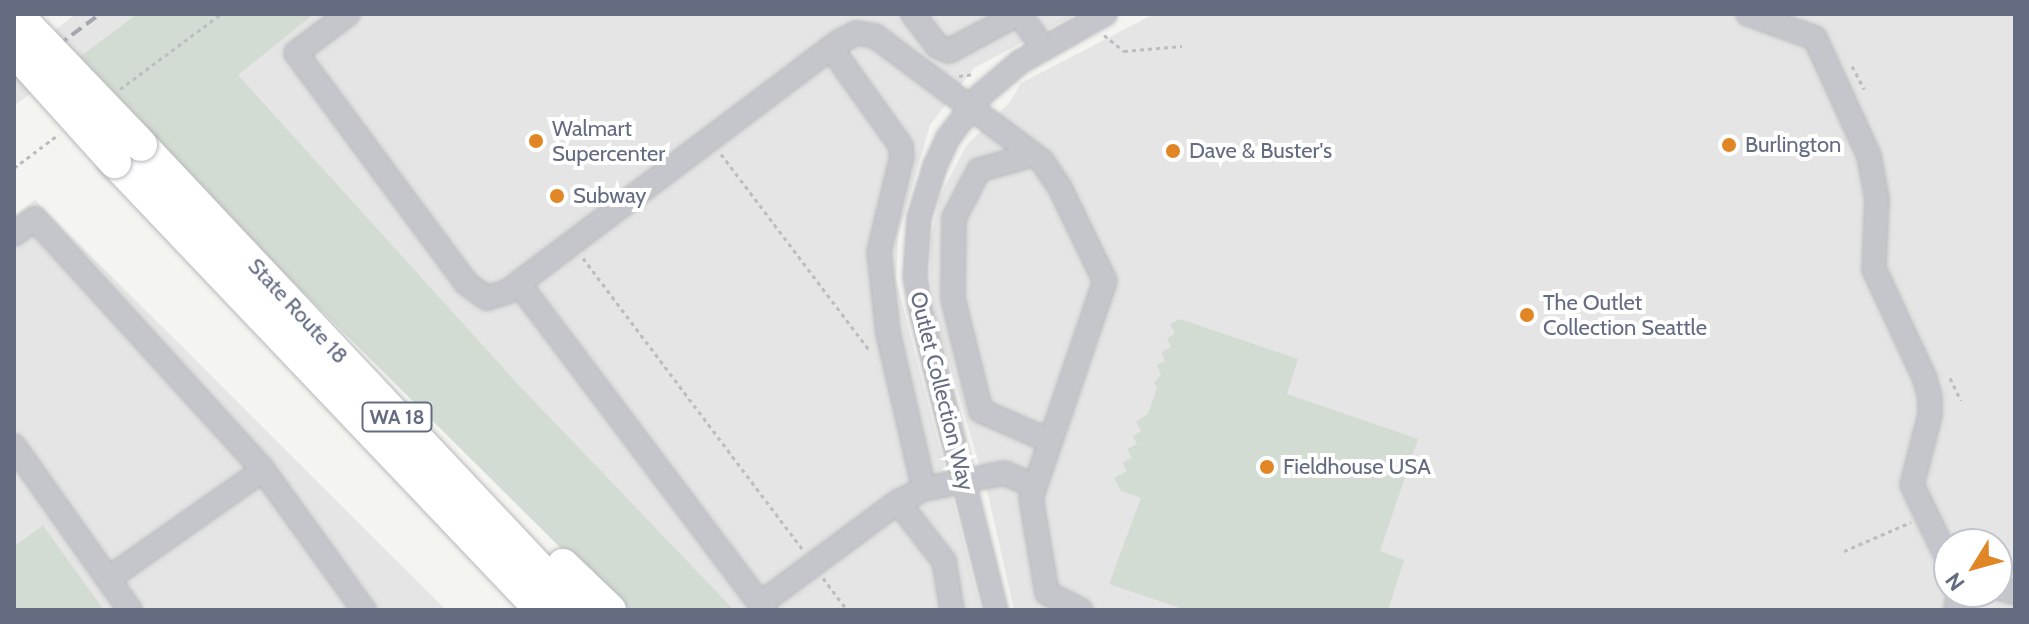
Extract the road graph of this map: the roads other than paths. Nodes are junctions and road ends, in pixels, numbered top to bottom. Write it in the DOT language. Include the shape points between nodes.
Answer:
graph roads {
  1 [pos="16,14"];
  2 [pos="348,14"];
  3 [pos="859,14"];
  4 [pos="913,14"];
  5 [pos="1019,14"];
  6 [pos="1748,14"];
  7 [pos="1100,16"];
  8 [pos="875,36"];
  9 [pos="1043,47"];
  10 [pos="831,48"];
  11 [pos="14,50"];
  12 [pos="14,65"];
  13 [pos="969,109"];
  14 [pos="128,154"];
  15 [pos="1032,155"];
  16 [pos="216,223"];
  17 [pos="14,234"];
  18 [pos="519,284"];
  19 [pos="920,307"];
  20 [pos="885,314"];
  21 [pos="1050,441"];
  22 [pos="14,446"];
  23 [pos="263,470"];
  24 [pos="963,480"];
  25 [pos="1034,486"];
  26 [pos="924,489"];
  27 [pos="898,502"];
  28 [pos="1933,530"];
  29 [pos="478,543"];
  30 [pos="108,579"];
  31 [pos="763,607"];
  32 [pos="130,610"];
  33 [pos="364,610"];
  34 [pos="534,610"];
  35 [pos="541,610"];
  36 [pos="578,610"];
  37 [pos="610,610"];
  38 [pos="952,610"];
  39 [pos="996,610"];
  40 [pos="1081,610"];
  1 -- 14 [label="highway, State Route 18 / WA 18, bridge"];
  2 -- 18 [label="street" via="296,53 471,289 494,298"];
  3 -- 8 [label="street"];
  4 -- 5 [label="street" via="937,46 949,51"];
  5 -- 9 [label="street"];
  6 -- 28 [label="street" via="1815,38 1869,156 1877,199 1873,264 1930,398 1912,484"];
  7 -- 9 [label="street, Outlet Collection Way"];
  8 -- 10 [label="street" via="857,33"];
  8 -- 13 [label="street"];
  9 -- 13 [label="street, Outlet Collection Way" via="998,79"];
  10 -- 18 [label="street"];
  10 -- 20 [label="street" via="901,146 879,252"];
  11 -- 14 [label="highway, State Route 18 / WA 18, bridge"];
  12 -- 14 [label="highway, bridge"];
  13 -- 15 [label="street"];
  13 -- 19 [label="street, Outlet Collection Way" via="948,138 925,190 915,250"];
  14 -- 16 [label="highway, State Route 18 / WA 18"];
  14 -- 29 [label="highway, State Route 18 / WA 18"];
  15 -- 21 [label="street" via="1049,169 1105,281"];
  15 -- 21 [label="street" via="979,170 954,218 953,299 981,411"];
  16 -- 36 [label="highway, State Route 18 / WA 18"];
  16 -- 37 [label="highway"];
  17 -- 23 [label="street" via="35,219"];
  18 -- 31 [label="street"];
  19 -- 20 [label="street"];
  19 -- 24 [label="street, Outlet Collection Way"];
  20 -- 26 [label="street"];
  21 -- 25 [label="street"];
  22 -- 30 [label="street"];
  23 -- 30 [label="street"];
  23 -- 33 [label="street"];
  24 -- 25 [label="street" via="1004,473"];
  24 -- 26 [label="street"];
  24 -- 39 [label="street, Outlet Collection Way"];
  25 -- 40 [label="street" via="1031,510 1047,593"];
  26 -- 27 [label="street"];
  27 -- 31 [label="street"];
  27 -- 38 [label="street" via="944,561"];
  29 -- 34 [label="highway"];
  29 -- 35 [label="highway, State Route 18 / WA 18"];
  30 -- 32 [label="street"];
}
